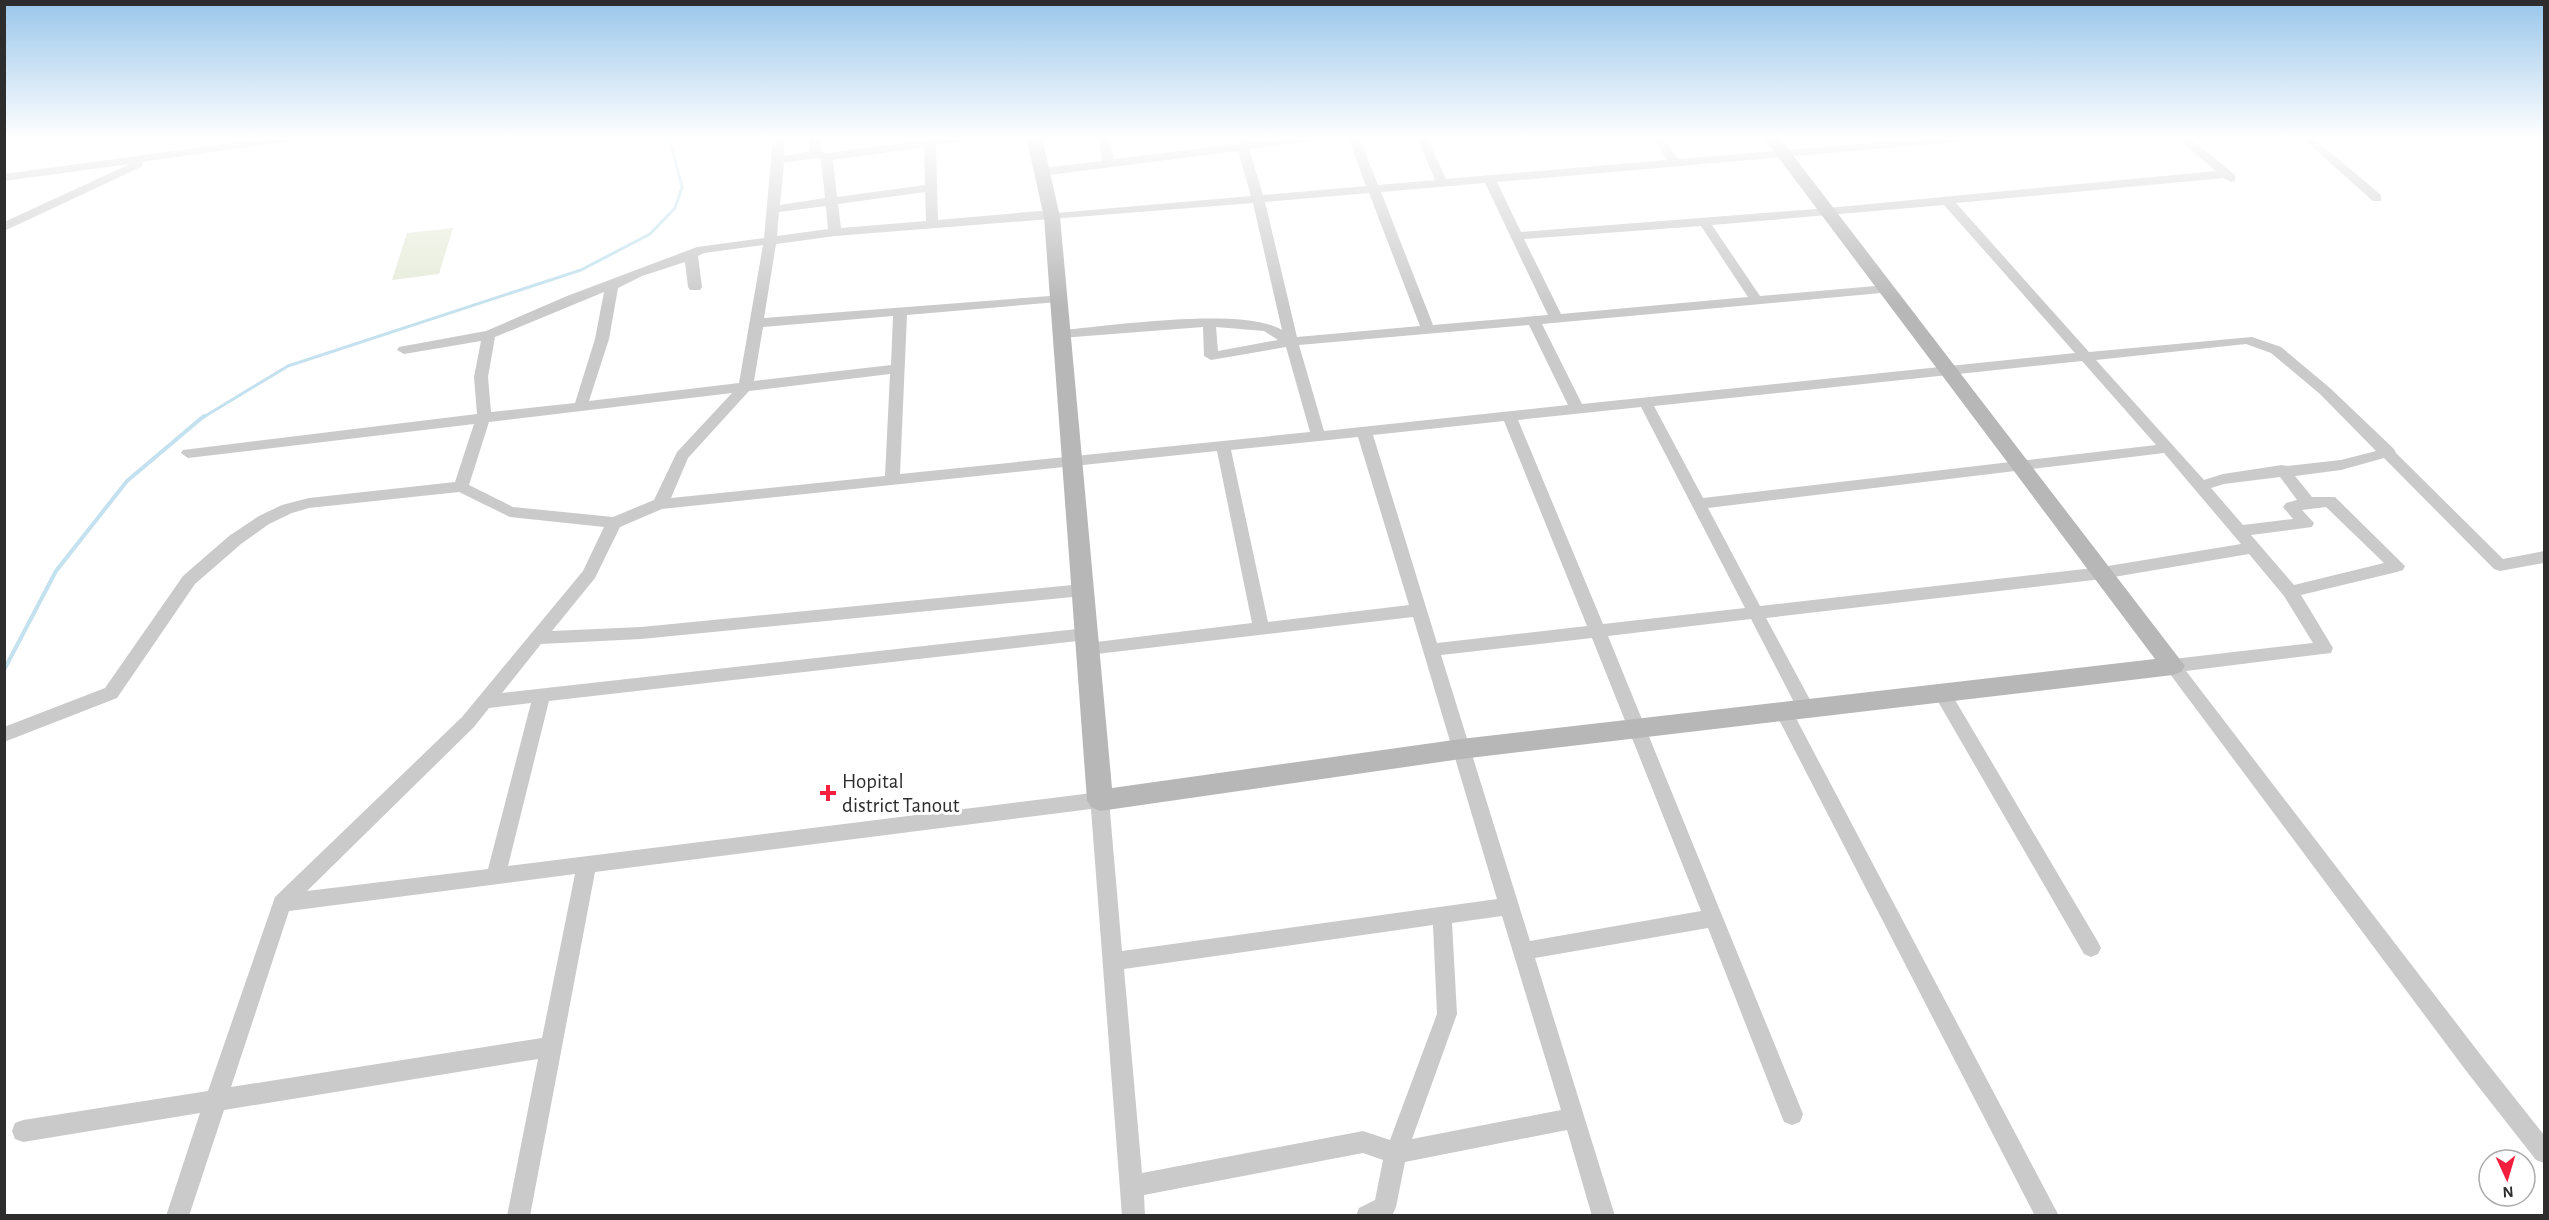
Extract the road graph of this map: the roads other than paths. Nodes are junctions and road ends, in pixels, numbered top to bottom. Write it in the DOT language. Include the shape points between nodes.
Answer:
graph roads {
  1 [pos="76,194"];
  2 [pos="775,194"];
  3 [pos="830,194"];
  4 [pos="889,194"];
  5 [pos="931,194"];
  6 [pos="1046,194"];
  7 [pos="1257,194"];
  8 [pos="1310,194"];
  9 [pos="1376,194"];
  10 [pos="1497,194"];
  11 [pos="1815,194"];
  12 [pos="2030,194"];
  13 [pos="2372,194"];
  14 [pos="1258,198"];
  15 [pos="2377,198"];
  16 [pos="1946,201"];
  17 [pos="832,202"];
  18 [pos="774,209"];
  19 [pos="1828,212"];
  20 [pos="1051,215"];
  21 [pos="1705,223"];
  22 [pos="932,224"];
  23 [pos="4,227"];
  24 [pos="835,232"];
  25 [pos="1517,236"];
  26 [pos="770,241"];
  27 [pos="691,255"];
  28 [pos="612,286"];
  29 [pos="695,287"];
  30 [pos="1887,289"];
  31 [pos="1058,298"];
  32 [pos="1757,301"];
  33 [pos="900,312"];
  34 [pos="1557,319"];
  35 [pos="1534,321"];
  36 [pos="1209,322"];
  37 [pos="757,323"];
  38 [pos="1430,331"];
  39 [pos="1061,334"];
  40 [pos="489,335"];
  41 [pos="1291,342"];
  42 [pos="404,350"];
  43 [pos="2086,357"];
  44 [pos="897,369"];
  45 [pos="1949,370"];
  46 [pos="746,386"];
  47 [pos="1645,402"];
  48 [pos="581,405"];
  49 [pos="1577,409"];
  50 [pos="484,416"];
  51 [pos="1509,416"];
  52 [pos="1364,431"];
  53 [pos="1318,435"];
  54 [pos="1223,446"];
  55 [pos="2167,448"];
  56 [pos="2389,452"];
  57 [pos="188,453"];
  58 [pos="1072,462"];
  59 [pos="2022,467"];
  60 [pos="2282,471"];
  61 [pos="892,480"];
  62 [pos="2201,486"];
  63 [pos="461,487"];
  64 [pos="2308,503"];
  65 [pos="660,504"];
  66 [pos="1698,504"];
  67 [pos="614,523"];
  68 [pos="2240,531"];
  69 [pos="2253,548"];
  70 [pos="2544,557"];
  71 [pos="2102,573"];
  72 [pos="1083,590"];
  73 [pos="2290,592"];
  74 [pos="1419,610"];
  75 [pos="1755,612"];
  76 [pos="1261,629"];
  77 [pos="1598,633"];
  78 [pos="537,638"];
  79 [pos="1087,642"];
  80 [pos="1431,650"];
  81 [pos="2173,666"];
  82 [pos="1942,693"];
  83 [pos="542,696"];
  84 [pos="484,702"];
  85 [pos="1795,711"];
  86 [pos="1638,729"];
  87 [pos="4,735"];
  88 [pos="1461,749"];
  89 [pos="1100,800"];
  90 [pos="587,865"];
  91 [pos="496,876"];
  92 [pos="282,903"];
  93 [pos="1509,906"];
  94 [pos="1442,915"];
  95 [pos="1713,918"];
  96 [pos="2091,948"];
  97 [pos="1523,951"];
  98 [pos="1114,962"];
  99 [pos="551,1047"];
  100 [pos="216,1100"];
  101 [pos="1791,1114"];
  102 [pos="1574,1118"];
  103 [pos="23,1131"];
  104 [pos="2544,1152"];
  105 [pos="1396,1154"];
  106 [pos="1132,1186"];
  107 [pos="177,1215"];
  108 [pos="518,1215"];
  109 [pos="1134,1215"];
  110 [pos="1367,1215"];
  111 [pos="1604,1215"];
  112 [pos="2048,1215"];
  1 -- 23 [label="street"];
  2 -- 18 [label="street"];
  3 -- 17 [label="street"];
  4 -- 17 [label="street"];
  5 -- 22 [label="street"];
  6 -- 20 [label="street"];
  7 -- 14 [label="street"];
  8 -- 14 [label="street"];
  9 -- 38 [label="street"];
  10 -- 25 [label="street"];
  11 -- 19 [label="street"];
  12 -- 16 [label="street"];
  13 -- 15 [label="street"];
  14 -- 20 [label="street"];
  14 -- 41 [label="street"];
  16 -- 19 [label="street"];
  16 -- 43 [label="street"];
  17 -- 18 [label="street"];
  17 -- 24 [label="street"];
  18 -- 26 [label="street"];
  19 -- 21 [label="street"];
  19 -- 30 [label="street"];
  20 -- 22 [label="street"];
  20 -- 31 [label="street"];
  21 -- 25 [label="street"];
  21 -- 32 [label="street"];
  22 -- 24 [label="street"];
  24 -- 26 [label="street"];
  25 -- 34 [label="street"];
  26 -- 27 [label="street" via="701,250"];
  26 -- 37 [label="street"];
  27 -- 28 [label="street"];
  27 -- 29 [label="street"];
  28 -- 40 [label="street"];
  28 -- 48 [label="street" via="602,339"];
  30 -- 32 [label="street"];
  30 -- 45 [label="street"];
  31 -- 33 [label="street"];
  31 -- 39 [label="street"];
  32 -- 34 [label="street"];
  33 -- 37 [label="street"];
  33 -- 44 [label="street"];
  34 -- 35 [label="street"];
  35 -- 38 [label="street"];
  35 -- 49 [label="street"];
  36 -- 39 [label="street"];
  36 -- 41 [label="street" via="1267,327"];
  36 -- 41 [label="street" via="1211,356"];
  37 -- 46 [label="street"];
  38 -- 41 [label="street"];
  39 -- 58 [label="street"];
  40 -- 42 [label="street"];
  40 -- 50 [label="street" via="481,377"];
  41 -- 53 [label="street"];
  43 -- 45 [label="street"];
  43 -- 55 [label="street"];
  43 -- 56 [label="street" via="2247,340 2276,350"];
  44 -- 46 [label="street"];
  44 -- 61 [label="street"];
  45 -- 47 [label="street"];
  45 -- 59 [label="street"];
  46 -- 48 [label="street"];
  46 -- 65 [label="street" via="682,456"];
  47 -- 49 [label="street"];
  47 -- 66 [label="street"];
  48 -- 50 [label="street"];
  49 -- 51 [label="street"];
  50 -- 57 [label="street"];
  50 -- 63 [label="street"];
  51 -- 52 [label="street"];
  51 -- 77 [label="street"];
  52 -- 53 [label="street"];
  52 -- 74 [label="street"];
  53 -- 54 [label="street"];
  54 -- 58 [label="street"];
  54 -- 76 [label="street"];
  55 -- 59 [label="street"];
  55 -- 62 [label="street"];
  56 -- 60 [label="street" via="2341,465"];
  56 -- 70 [label="street" via="2500,564"];
  58 -- 61 [label="street"];
  58 -- 72 [label="street"];
  59 -- 66 [label="street"];
  59 -- 71 [label="street"];
  60 -- 62 [label="street"];
  60 -- 64 [label="street"];
  61 -- 65 [label="street"];
  62 -- 68 [label="street"];
  63 -- 67 [label="street" via="510,512"];
  63 -- 87 [label="street" via="309,503 264,520 189,580 111,693"];
  64 -- 68 [label="street" via="2291,507 2306,523"];
  64 -- 73 [label="street" via="2330,501 2397,566"];
  65 -- 67 [label="street"];
  66 -- 75 [label="street"];
  67 -- 78 [label="street" via="589,574"];
  68 -- 69 [label="street"];
  69 -- 71 [label="street"];
  69 -- 73 [label="street"];
  71 -- 75 [label="street"];
  71 -- 81 [label="street"];
  72 -- 78 [label="street" via="641,633"];
  72 -- 79 [label="street"];
  73 -- 81 [label="street" via="2325,648"];
  74 -- 76 [label="street"];
  74 -- 80 [label="street"];
  75 -- 77 [label="street"];
  75 -- 85 [label="street"];
  76 -- 79 [label="street"];
  77 -- 80 [label="street"];
  77 -- 86 [label="street"];
  78 -- 84 [label="street"];
  79 -- 83 [label="street"];
  79 -- 89 [label="street"];
  80 -- 88 [label="street"];
  81 -- 82 [label="street"];
  81 -- 104 [label="street"];
  82 -- 85 [label="street"];
  82 -- 96 [label="street"];
  83 -- 84 [label="street"];
  83 -- 91 [label="street"];
  84 -- 92 [label="street"];
  85 -- 86 [label="street"];
  85 -- 112 [label="street"];
  86 -- 88 [label="street"];
  86 -- 95 [label="street"];
  88 -- 89 [label="street"];
  88 -- 93 [label="street"];
  89 -- 90 [label="street"];
  89 -- 98 [label="street"];
  90 -- 91 [label="street"];
  90 -- 99 [label="street"];
  91 -- 92 [label="street"];
  92 -- 100 [label="street"];
  93 -- 94 [label="street"];
  93 -- 97 [label="street"];
  94 -- 98 [label="street"];
  94 -- 105 [label="street" via="1447,1014"];
  95 -- 97 [label="street"];
  95 -- 101 [label="street"];
  97 -- 102 [label="street"];
  98 -- 106 [label="street"];
  99 -- 100 [label="street"];
  99 -- 108 [label="street"];
  100 -- 103 [label="street"];
  100 -- 107 [label="street"];
  102 -- 105 [label="street"];
  102 -- 111 [label="street"];
  105 -- 106 [label="street" via="1363,1142"];
  105 -- 110 [label="street" via="1385,1207"];
  106 -- 109 [label="street"];
}
